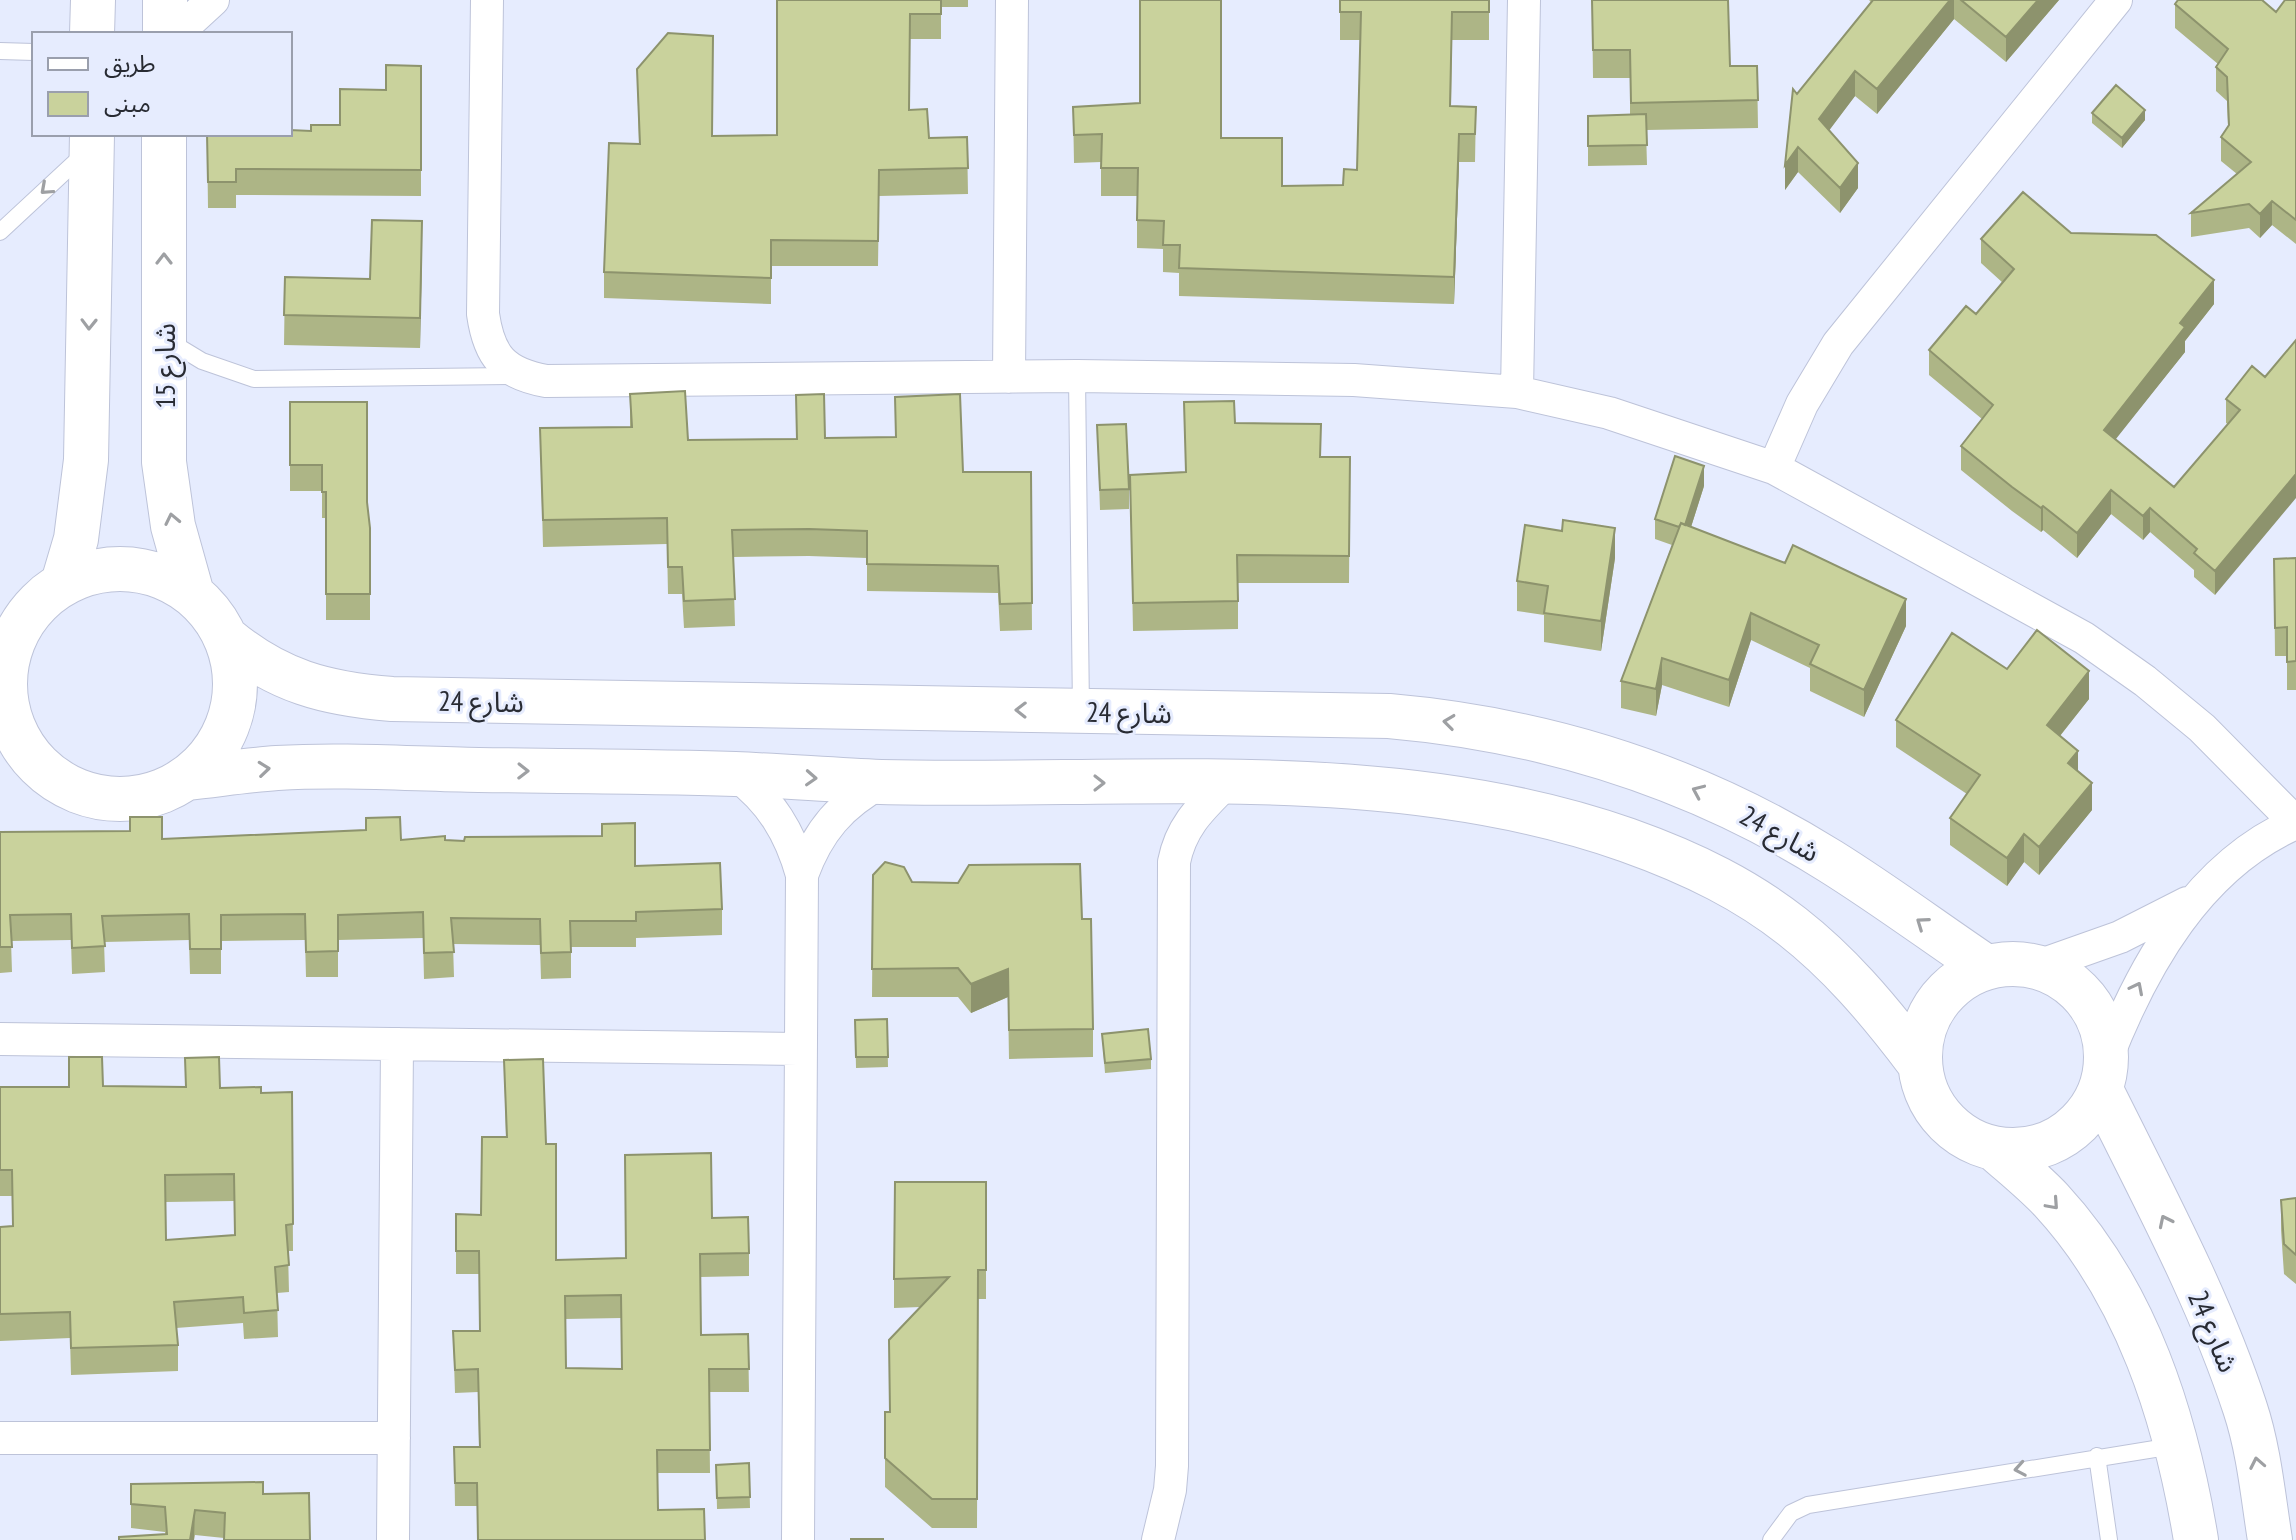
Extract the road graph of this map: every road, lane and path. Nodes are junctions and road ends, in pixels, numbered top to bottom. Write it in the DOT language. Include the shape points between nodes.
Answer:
graph roads {
  1 [pos="93,0"];
  2 [pos="165,0"];
  3 [pos="213,0"];
  4 [pos="487,0"];
  5 [pos="1012,0"];
  6 [pos="1524,0"];
  7 [pos="2116,0"];
  8 [pos="92,32"];
  9 [pos="165,32"];
  10 [pos="178,32"];
  11 [pos="0,51"];
  12 [pos="32,52"];
  13 [pos="164,136"];
  14 [pos="92,140"];
  15 [pos="0,232"];
  16 [pos="164,338"];
  17 [pos="520,376"];
  18 [pos="1077,376"];
  19 [pos="1009,377"];
  20 [pos="1517,392"];
  21 [pos="1774,468"];
  22 [pos="63,583"];
  23 [pos="192,594"];
  24 [pos="10,635"];
  25 [pos="226,638"];
  26 [pos="1081,711"];
  27 [pos="20,764"];
  28 [pos="735,774"];
  29 [pos="186,778"];
  30 [pos="882,782"];
  31 [pos="1226,783"];
  32 [pos="2296,823"];
  33 [pos="802,875"];
  34 [pos="2200,895"];
  35 [pos="2038,966"];
  36 [pos="1986,967"];
  37 [pos="0,1039"];
  38 [pos="397,1044"];
  39 [pos="798,1049"];
  40 [pos="1919,1063"];
  41 [pos="2104,1075"];
  42 [pos="1996,1150"];
  43 [pos="0,1438"];
  44 [pos="394,1438"];
  45 [pos="2178,1446"];
  46 [pos="2097,1456"];
  47 [pos="393,1540"];
  48 [pos="798,1540"];
  49 [pos="1158,1540"];
  50 [pos="1771,1540"];
  51 [pos="2109,1540"];
  52 [pos="2196,1540"];
  53 [pos="2270,1540"];
  1 -- 8 [label="street"];
  2 -- 9 [label="street"];
  3 -- 10 [label="street"];
  4 -- 17 [label="street" via="483,314 487,339 500,361"];
  5 -- 19 [label="street"];
  6 -- 20 [label="street"];
  7 -- 21 [label="street" via="1838,344 1802,404"];
  11 -- 12 [label="lane"];
  16 -- 13 [label="street, شارع 15, one-way"];
  14 -- 15 [label="lane, one-way"];
  14 -- 22 [label="street, one-way" via="86,460 76,539"];
  16 -- 17 [label="lane" via="202,361 254,379"];
  23 -- 16 [label="street, شارع 15, one-way" via="167,494"];
  17 -- 19 [label="street" via="546,381"];
  18 -- 19 [label="street"];
  18 -- 20 [label="street" via="1354,380"];
  18 -- 26 [label="lane"];
  20 -- 21 [label="street" via="1669,430"];
  21 -- 32 [label="street" via="2084,638 2202,728"];
  22 -- 23 [label="street" via="95,571 129,568 163,577"];
  22 -- 24 [label="street"];
  23 -- 25 [label="street"];
  24 -- 27 [label="street" via="4,685 20,743"];
  26 -- 25 [label="street, شارع 24, one-way" via="357,696 289,679 257,664"];
  25 -- 29 [label="street" via="235,676 231,716 214,751"];
  36 -- 26 [label="street, شارع 24, one-way" via="1779,831 1674,780 1563,743 1389,716"];
  27 -- 29 [label="street" via="94,797 158,793"];
  29 -- 28 [label="street, one-way" via="311,767"];
  28 -- 30 [label="street, one-way"];
  28 -- 33 [label="street" via="779,818"];
  30 -- 31 [label="street, one-way"];
  30 -- 33 [label="street" via="840,809 823,829"];
  31 -- 40 [label="street" via="1449,796 1568,821 1682,861 1763,903 1827,953"];
  31 -- 49 [label="street" via="1193,815 1174,862 1172,1466"];
  32 -- 34 [label="street" via="2253,844"];
  33 -- 39 [label="street"];
  34 -- 35 [label="street" via="2120,937"];
  41 -- 34 [label="street, one-way" via="2153,958"];
  35 -- 36 [label="street"];
  35 -- 41 [label="street" via="2066,980 2088,1001 2102,1029"];
  36 -- 40 [label="street" via="1964,977 1937,1003 1921,1037"];
  37 -- 38 [label="street"];
  38 -- 39 [label="street"];
  38 -- 44 [label="street"];
  39 -- 48 [label="street"];
  40 -- 42 [label="street" via="1926,1093 1942,1120 1967,1139"];
  41 -- 42 [label="street" via="2088,1114 2070,1132 2047,1145"];
  53 -- 41 [label="street, شارع 24, one-way" via="2249,1423 2231,1369"];
  42 -- 45 [label="street, one-way" via="2051,1200 2127,1312 2152,1365"];
  43 -- 44 [label="street"];
  44 -- 47 [label="street"];
  45 -- 46 [label="lane"];
  45 -- 52 [label="street"];
  46 -- 50 [label="lane, one-way" via="1808,1505 1791,1513"];
  46 -- 51 [label="lane"];
}
